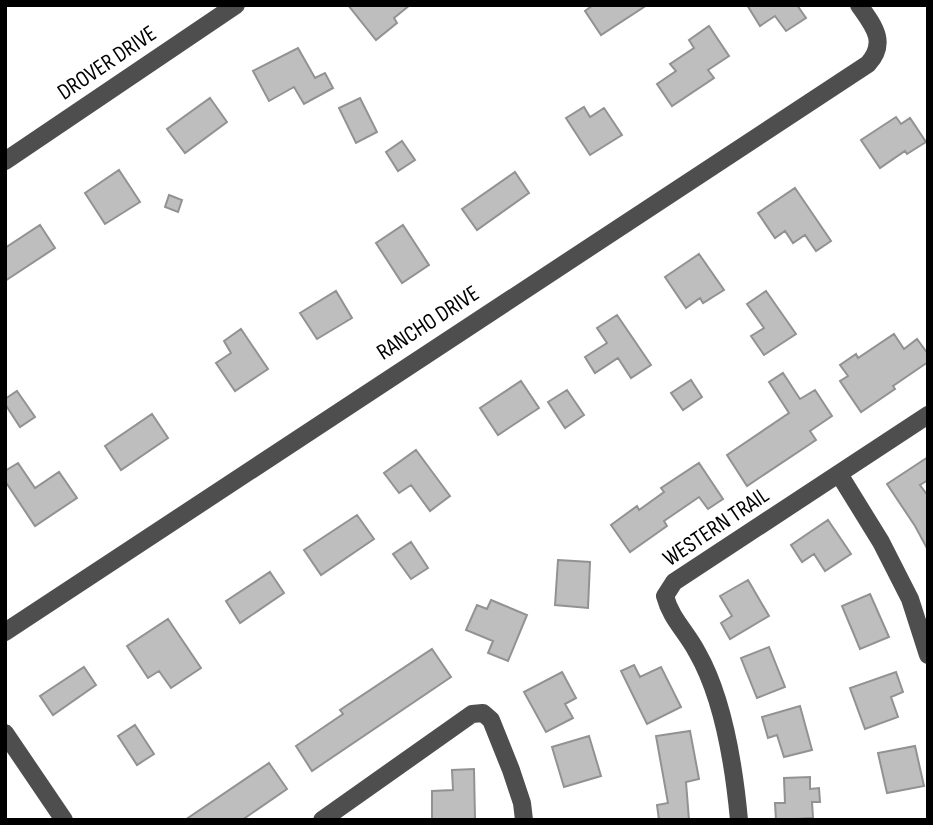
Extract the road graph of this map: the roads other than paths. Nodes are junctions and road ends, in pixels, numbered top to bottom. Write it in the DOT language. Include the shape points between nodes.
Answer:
graph roads {
  1 [pos="236,5"];
  2 [pos="859,5"];
  3 [pos="5,161"];
  4 [pos="928,415"];
  5 [pos="839,474"];
  6 [pos="5,632"];
  7 [pos="928,655"];
  8 [pos="5,733"];
  9 [pos="64,820"];
  10 [pos="322,820"];
  11 [pos="523,820"];
  12 [pos="739,820"];
  1 -- 3 [label="street, DROVER DRIVE"];
  2 -- 6 [label="street, RANCHO DRIVE" via="878,41 868,64"];
  4 -- 5 [label="street, WESTERN TRAIL"];
  5 -- 7 [label="street" via="910,599"];
  5 -- 12 [label="street, WESTERN TRAIL" via="674,582 664,596 669,612 697,652 720,712 734,770"];
  8 -- 9 [label="street"];
  10 -- 11 [label="street" via="472,714 483,713 491,720 512,770"];
}
